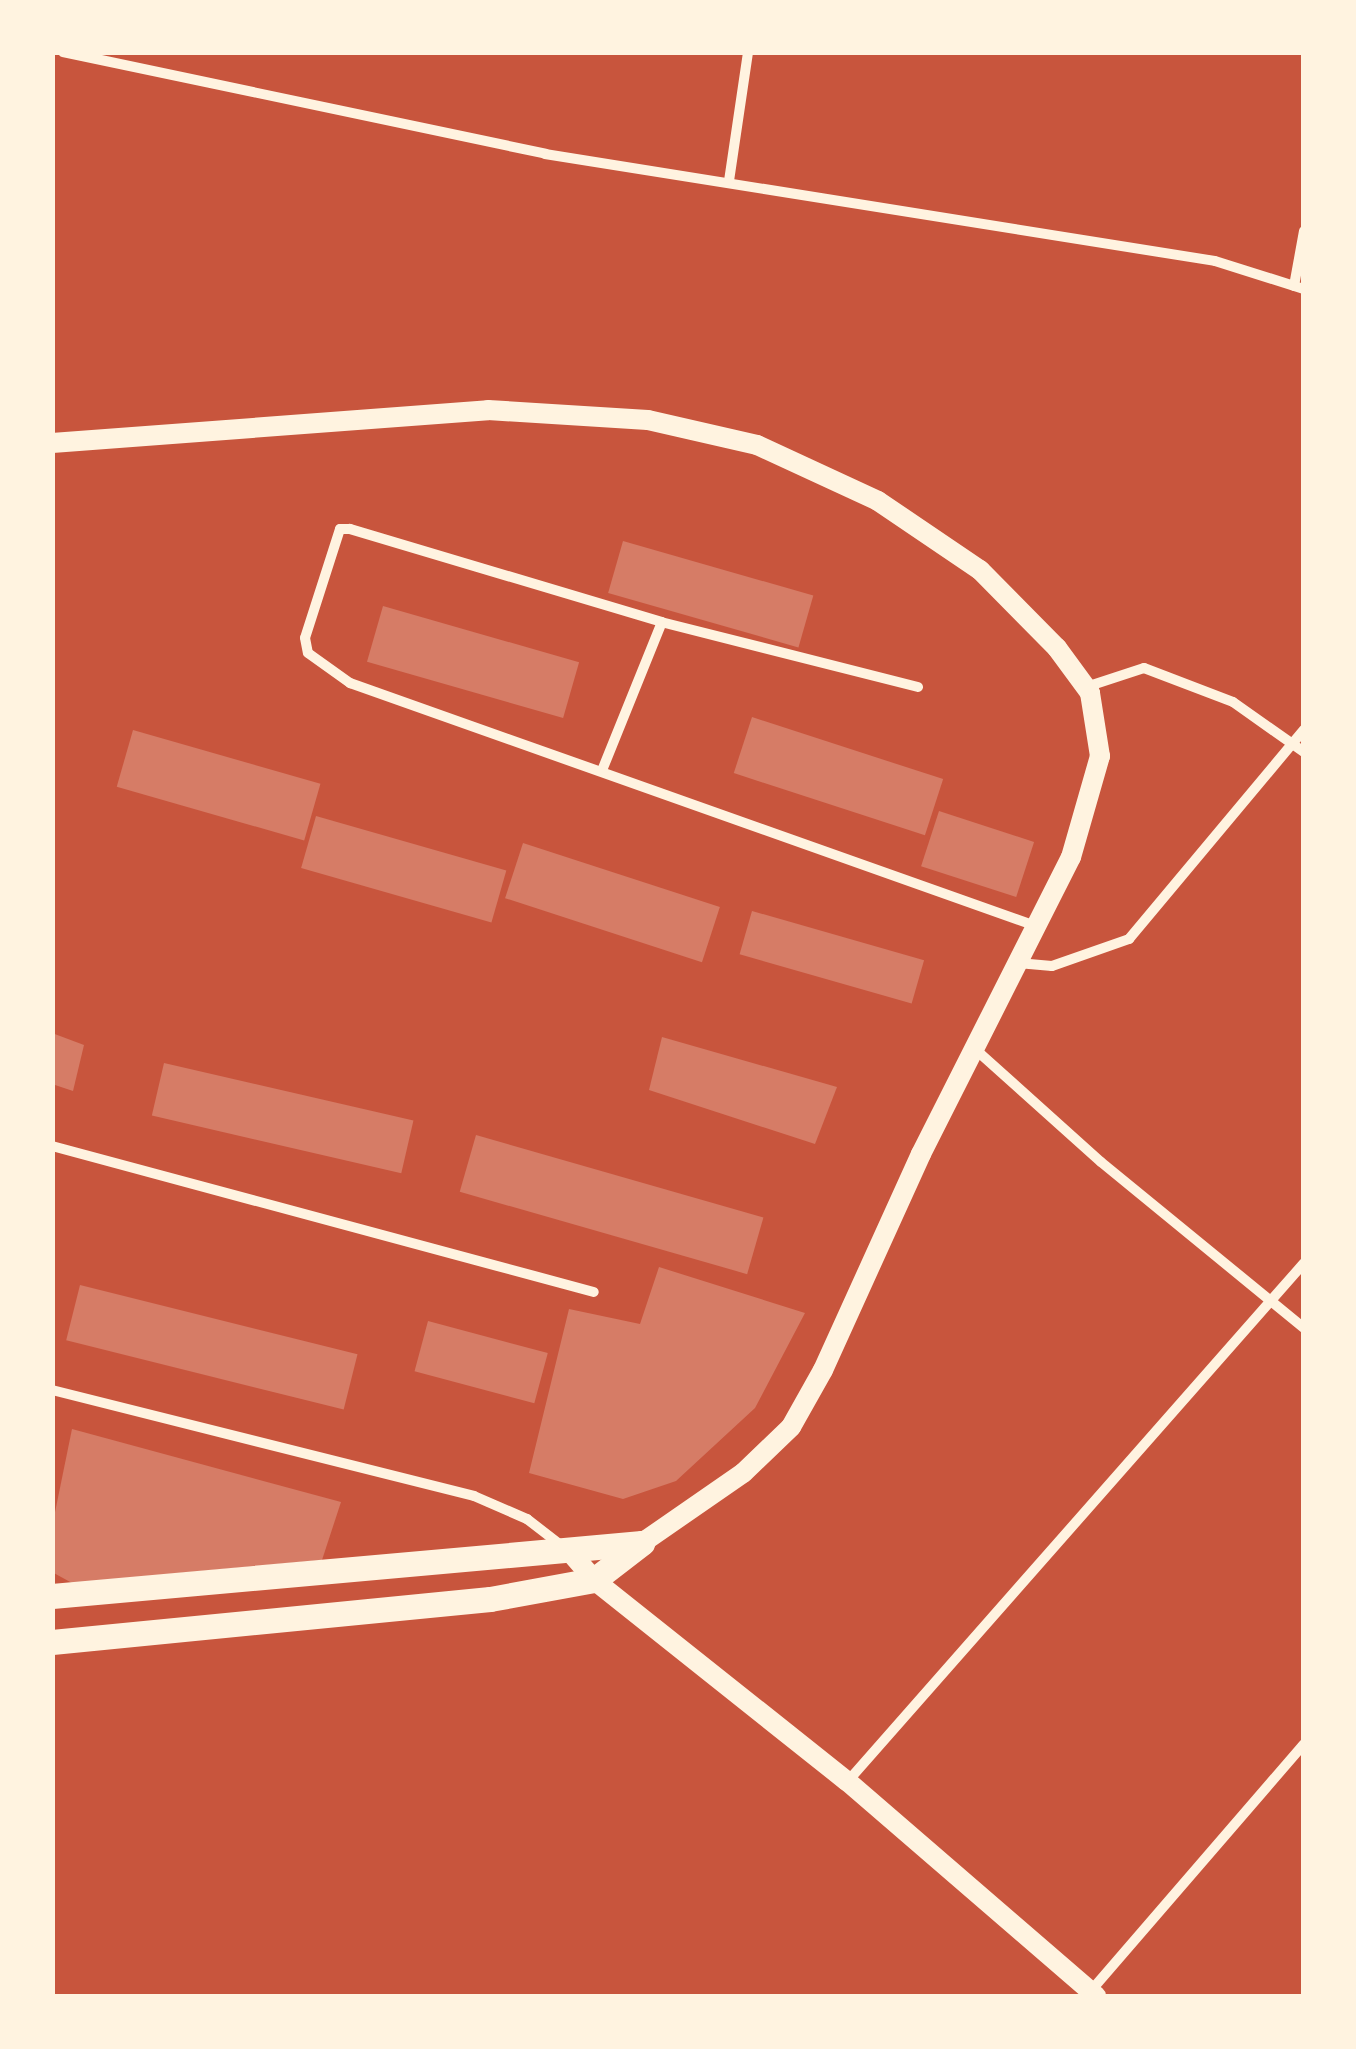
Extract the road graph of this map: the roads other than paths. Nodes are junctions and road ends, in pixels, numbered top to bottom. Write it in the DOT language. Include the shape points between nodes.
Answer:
graph roads {
  1 [pos="63,52"];
  2 [pos="748,52"];
  3 [pos="729,181"];
  4 [pos="1304,231"];
  5 [pos="1299,288"];
  6 [pos="52,444"];
  7 [pos="662,622"];
  8 [pos="918,687"];
  9 [pos="1086,687"];
  10 [pos="1304,730"];
  11 [pos="1292,744"];
  12 [pos="1304,752"];
  13 [pos="602,768"];
  14 [pos="1036,926"];
  15 [pos="1018,962"];
  16 [pos="974,1048"];
  17 [pos="52,1146"];
  18 [pos="1304,1263"];
  19 [pos="594,1292"];
  20 [pos="1270,1301"];
  21 [pos="1304,1328"];
  22 [pos="52,1390"];
  23 [pos="642,1543"];
  24 [pos="570,1552"];
  25 [pos="594,1580"];
  26 [pos="52,1596"];
  27 [pos="52,1642"];
  28 [pos="1304,1744"];
  29 [pos="847,1781"];
  30 [pos="1091,1995"];
  1 -- 3 [label="street" via="545,154"];
  2 -- 3 [label="street"];
  3 -- 5 [label="street" via="1215,262"];
  4 -- 5 [label="street"];
  6 -- 9 [label="main road" via="488,410 648,420 738,441 878,501 980,570"];
  7 -- 8 [label="street"];
  7 -- 13 [label="street"];
  7 -- 13 [label="street" via="372,530 340,530 306,638 308,653 325,670"];
  9 -- 11 [label="street" via="1144,668 1234,702"];
  9 -- 14 [label="main road" via="1100,756 1071,857"];
  10 -- 11 [label="street"];
  11 -- 12 [label="street"];
  11 -- 15 [label="street" via="1129,939 1052,966"];
  13 -- 14 [label="street"];
  14 -- 15 [label="main road"];
  15 -- 16 [label="main road"];
  16 -- 20 [label="street"];
  16 -- 23 [label="main road" via="791,1427 721,1491"];
  17 -- 19 [label="street"];
  18 -- 20 [label="street"];
  20 -- 21 [label="street"];
  20 -- 29 [label="street"];
  22 -- 24 [label="street" via="474,1496 527,1519"];
  23 -- 24 [label="main road"];
  23 -- 25 [label="main road"];
  24 -- 25 [label="main road"];
  24 -- 26 [label="main road"];
  25 -- 27 [label="main road" via="490,1599"];
  25 -- 29 [label="main road"];
  28 -- 30 [label="street"];
  29 -- 30 [label="main road"];
}
